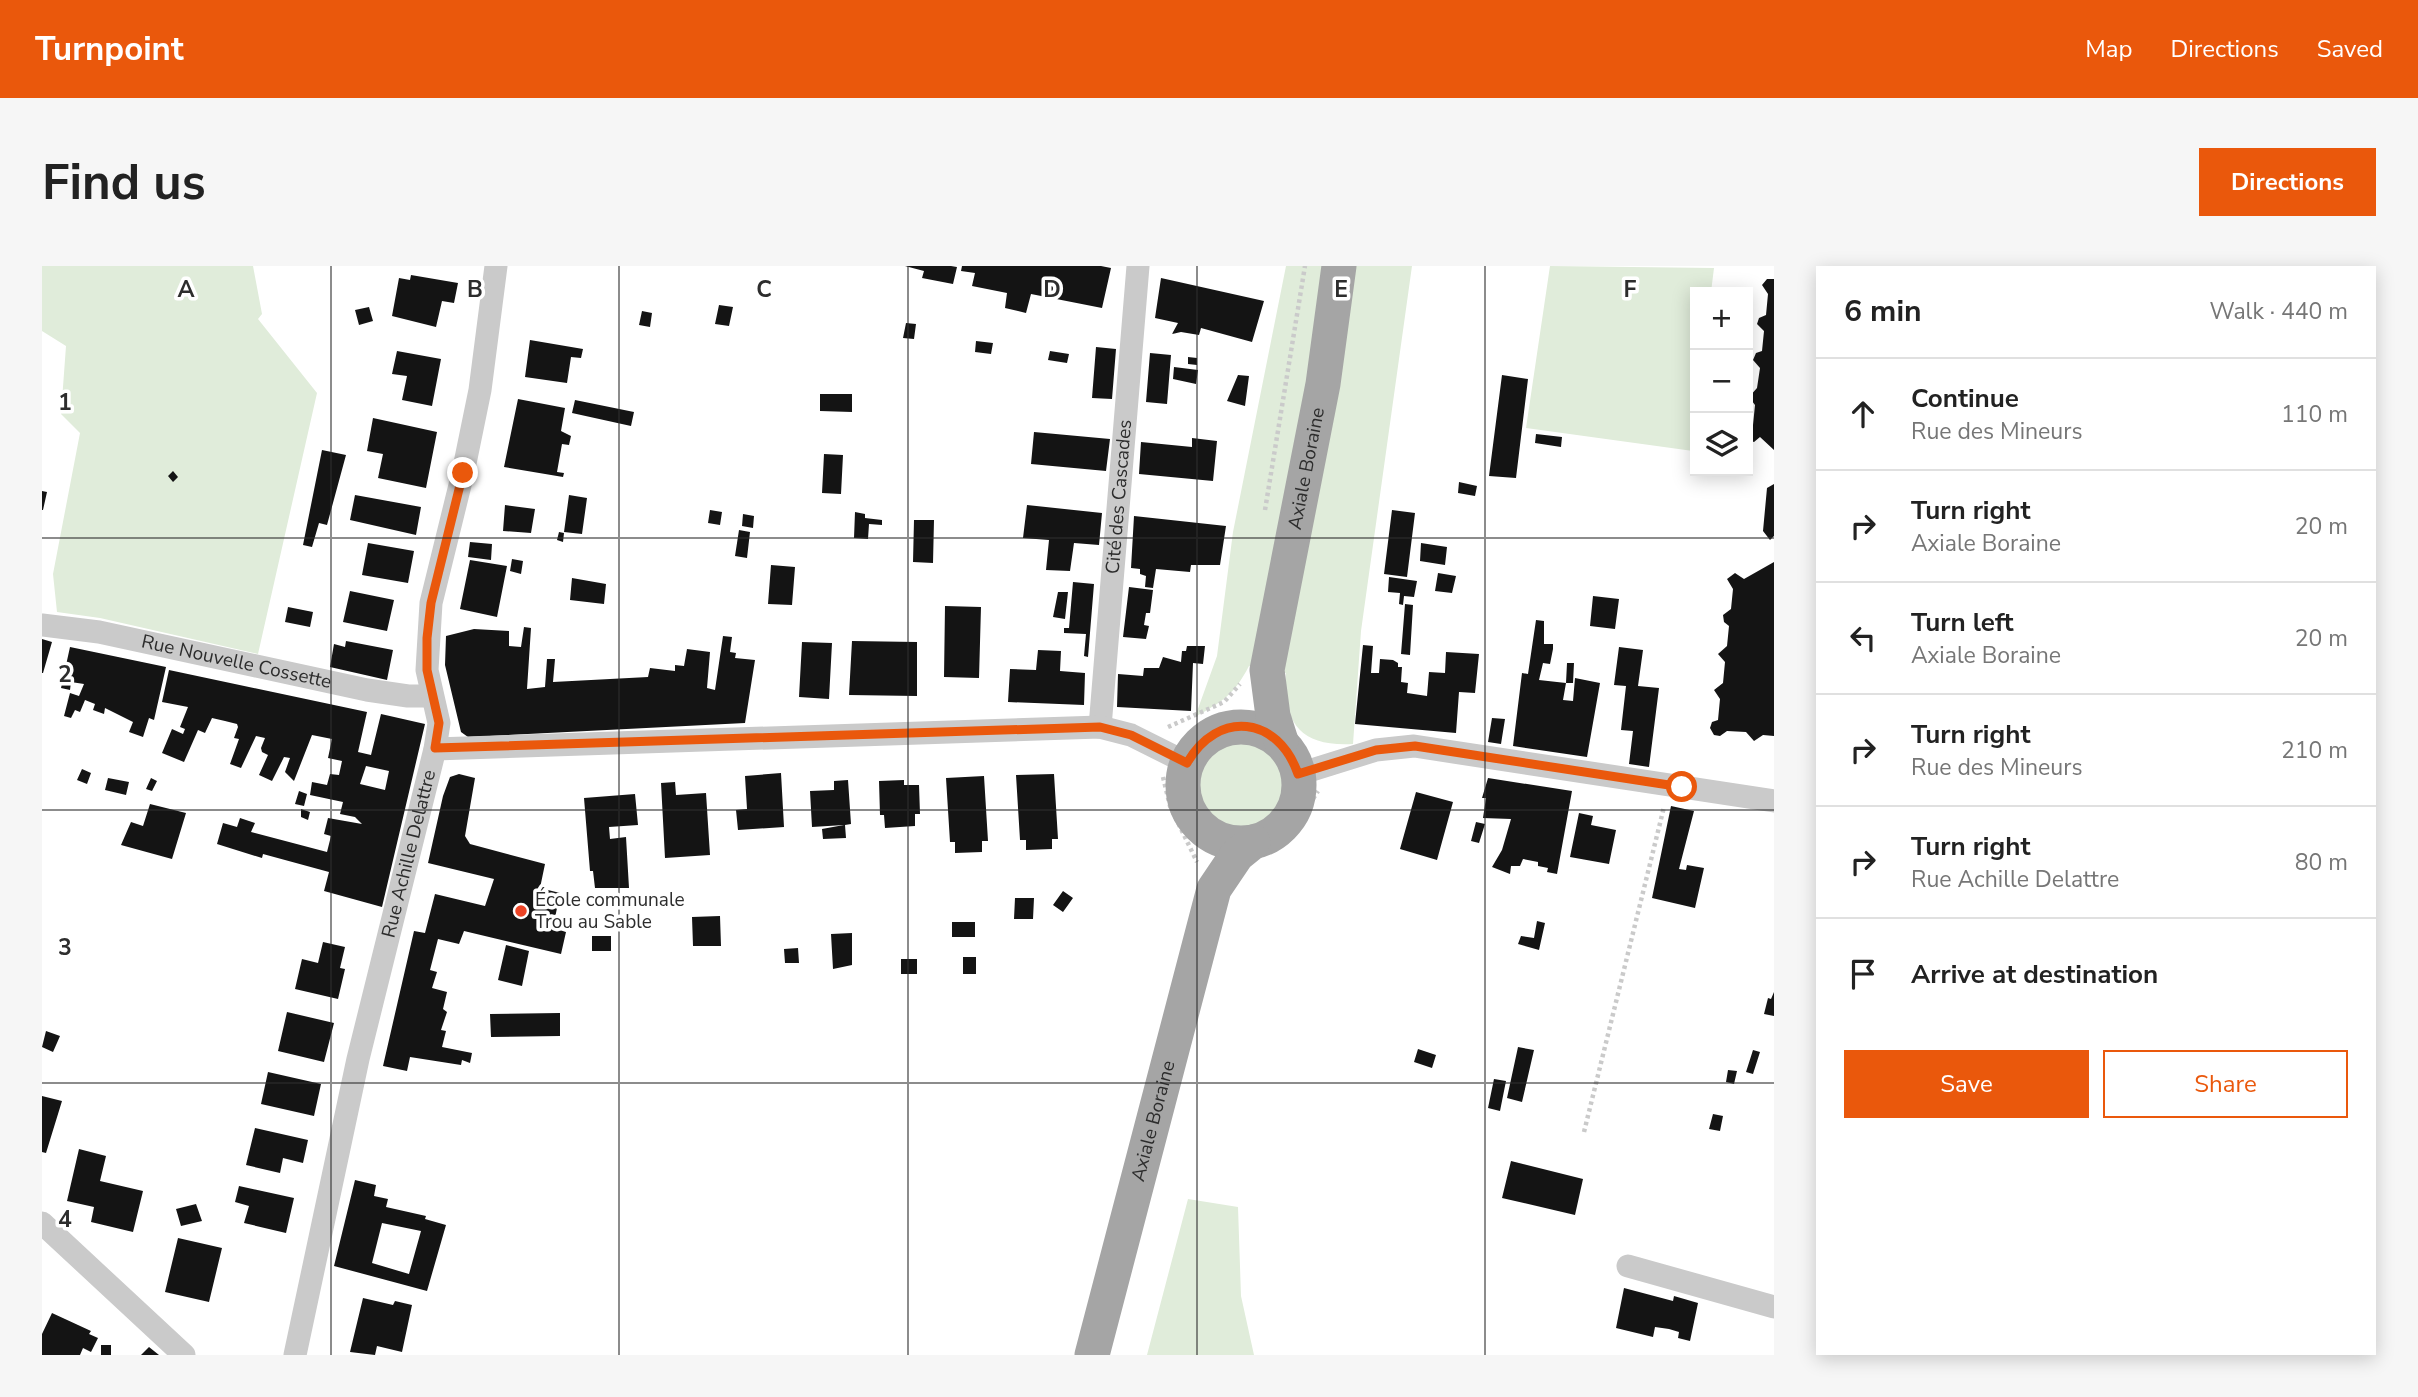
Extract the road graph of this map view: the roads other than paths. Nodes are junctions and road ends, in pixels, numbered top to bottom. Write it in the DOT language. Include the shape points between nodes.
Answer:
graph roads {
  1 [pos="496,266"];
  2 [pos="1138,266"];
  3 [pos="1339,266"];
  4 [pos="42,625"];
  5 [pos="1267,670"];
  6 [pos="432,696"];
  7 [pos="1100,727"];
  8 [pos="1228,727"];
  9 [pos="1281,741"];
  10 [pos="435,748"];
  11 [pos="1187,763"];
  12 [pos="1298,774"];
  13 [pos="1774,801"];
  14 [pos="1197,822"];
  15 [pos="1253,842"];
  16 [pos="1214,889"];
  17 [pos="42,1223"];
  18 [pos="1628,1266"];
  19 [pos="1774,1307"];
  20 [pos="184,1355"];
  21 [pos="295,1355"];
  22 [pos="1092,1355"];
  1 -- 6 [label="street, Rue Achille Delattre" via="473,426 431,603 427,638"];
  2 -- 7 [label="street, Cité des Cascades"];
  3 -- 5 [label="main road, Axiale Boraine" via="1323,384"];
  4 -- 6 [label="street, Rue Nouvelle Cossette" via="99,632 367,690"];
  5 -- 8 [label="main road"];
  5 -- 9 [label="main road"];
  6 -- 10 [label="street, Rue Achille Delattre" via="439,723"];
  7 -- 10 [label="street"];
  7 -- 11 [label="street" via="1131,735"];
  8 -- 9 [label="main road" via="1247,726"];
  8 -- 11 [label="main road" via="1196,747"];
  9 -- 12 [label="main road"];
  10 -- 21 [label="street, Rue Achille Delattre" via="358,1059"];
  11 -- 14 [label="main road" via="1184,794"];
  12 -- 13 [label="street" via="1376,750 1415,746"];
  12 -- 15 [label="main road" via="1299,794 1293,812 1281,827"];
  14 -- 15 [label="main road" via="1222,840"];
  14 -- 16 [label="main road"];
  15 -- 16 [label="main road" via="1237,855"];
  16 -- 22 [label="main road, Axiale Boraine"];
  17 -- 20 [label="street"];
  18 -- 19 [label="street"];
}
